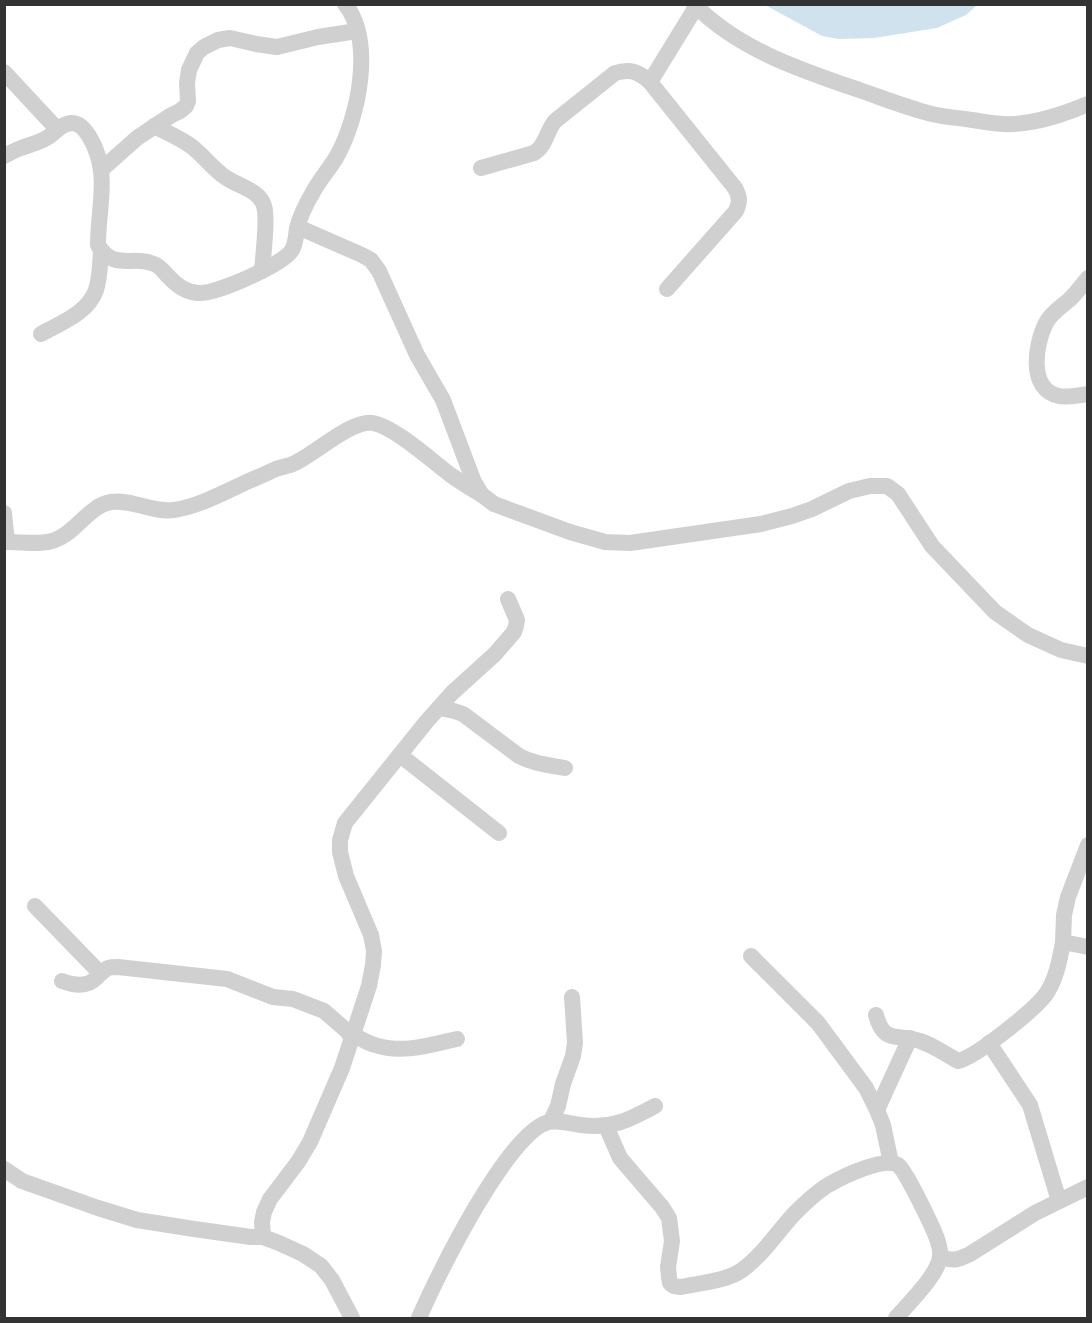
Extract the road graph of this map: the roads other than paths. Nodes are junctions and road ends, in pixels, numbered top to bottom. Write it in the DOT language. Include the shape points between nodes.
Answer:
graph roads {
  1 [pos="345,4"];
  2 [pos="695,6"];
  3 [pos="357,31"];
  4 [pos="4,72"];
  5 [pos="650,82"];
  6 [pos="1088,104"];
  7 [pos="154,126"];
  8 [pos="57,129"];
  9 [pos="4,156"];
  10 [pos="481,168"];
  11 [pos="101,170"];
  12 [pos="297,227"];
  13 [pos="101,251"];
  14 [pos="262,270"];
  15 [pos="1088,279"];
  16 [pos="667,289"];
  17 [pos="41,334"];
  18 [pos="1088,394"];
  19 [pos="482,495"];
  20 [pos="4,513"];
  21 [pos="6,542"];
  22 [pos="508,599"];
  23 [pos="1088,656"];
  24 [pos="439,708"];
  25 [pos="400,755"];
  26 [pos="566,768"];
  27 [pos="500,833"];
  28 [pos="1088,845"];
  29 [pos="35,906"];
  30 [pos="1063,942"];
  31 [pos="1088,947"];
  32 [pos="751,956"];
  33 [pos="100,973"];
  34 [pos="62,981"];
  35 [pos="572,997"];
  36 [pos="876,1015"];
  37 [pos="352,1036"];
  38 [pos="910,1038"];
  39 [pos="457,1039"];
  40 [pos="988,1043"];
  41 [pos="655,1106"];
  42 [pos="877,1110"];
  43 [pos="551,1121"];
  44 [pos="606,1126"];
  45 [pos="891,1163"];
  46 [pos="4,1169"];
  47 [pos="1088,1187"];
  48 [pos="1059,1201"];
  49 [pos="263,1237"];
  50 [pos="940,1256"];
  51 [pos="352,1318"];
  52 [pos="419,1318"];
  53 [pos="896,1318"];
  1 -- 3 [label="street"];
  2 -- 5 [label="street"];
  2 -- 6 [label="street" via="724,30 780,60 932,114 1012,124 1034,122"];
  3 -- 7 [label="street" via="277,47 230,38 218,40 197,53 189,70 186,106"];
  3 -- 12 [label="street" via="361,60 354,116"];
  4 -- 8 [label="street"];
  5 -- 10 [label="street" via="630,70 615,73 555,122 541,149"];
  5 -- 16 [label="street" via="739,196 736,211"];
  7 -- 11 [label="street"];
  7 -- 14 [label="street" via="193,147 220,173 261,198 266,212"];
  8 -- 9 [label="street" via="45,140"];
  8 -- 11 [label="street" via="79,124 92,142"];
  11 -- 13 [label="street"];
  12 -- 14 [label="street" via="292,250"];
  12 -- 19 [label="street" via="362,255 379,271 417,355 443,400"];
  13 -- 14 [label="street" via="113,260 155,264 181,288 201,294"];
  13 -- 17 [label="street" via="97,288 89,303"];
  15 -- 18 [label="street" via="1046,322 1037,357 1038,376 1050,393 1061,397"];
  19 -- 21 [label="street" via="384,426 371,422 340,434 293,464 206,500 173,510 110,502 55,540"];
  19 -- 23 [label="street" via="494,504 570,532 605,542 630,543 761,524 812,509 849,491 887,486 898,494 932,546 995,612 1028,635 1061,650"];
  20 -- 21 [label="street"];
  22 -- 24 [label="street" via="517,620 514,632"];
  24 -- 25 [label="street"];
  24 -- 26 [label="street" via="462,714 527,760"];
  25 -- 27 [label="street"];
  25 -- 37 [label="street" via="345,823 340,840 346,876 374,951 369,986"];
  28 -- 30 [label="street" via="1068,897"];
  29 -- 33 [label="street"];
  30 -- 31 [label="street"];
  30 -- 40 [label="street" via="1048,991 1039,1003"];
  32 -- 42 [label="street" via="818,1023 867,1088"];
  33 -- 34 [label="street" via="87,984"];
  33 -- 37 [label="street" via="118,967 227,979 324,1011"];
  35 -- 43 [label="street" via="575,1043"];
  36 -- 38 [label="street" via="885,1033"];
  37 -- 39 [label="street" via="380,1046 411,1049"];
  37 -- 49 [label="street" via="310,1142 264,1212"];
  38 -- 40 [label="street" via="958,1061"];
  38 -- 42 [label="street"];
  40 -- 48 [label="street" via="1030,1105"];
  41 -- 44 [label="street"];
  42 -- 45 [label="street"];
  43 -- 44 [label="street"];
  43 -- 52 [label="street" via="532,1131 486,1188"];
  44 -- 45 [label="street" via="620,1158 669,1218 670,1283 681,1287 733,1276 828,1185 853,1172"];
  45 -- 50 [label="street" via="904,1173 921,1204 937,1238"];
  46 -- 49 [label="street" via="33,1185 137,1220"];
  47 -- 48 [label="street"];
  48 -- 50 [label="street" via="960,1259 950,1261"];
  49 -- 51 [label="street" via="321,1266"];
  50 -- 53 [label="street" via="936,1270"];
}
